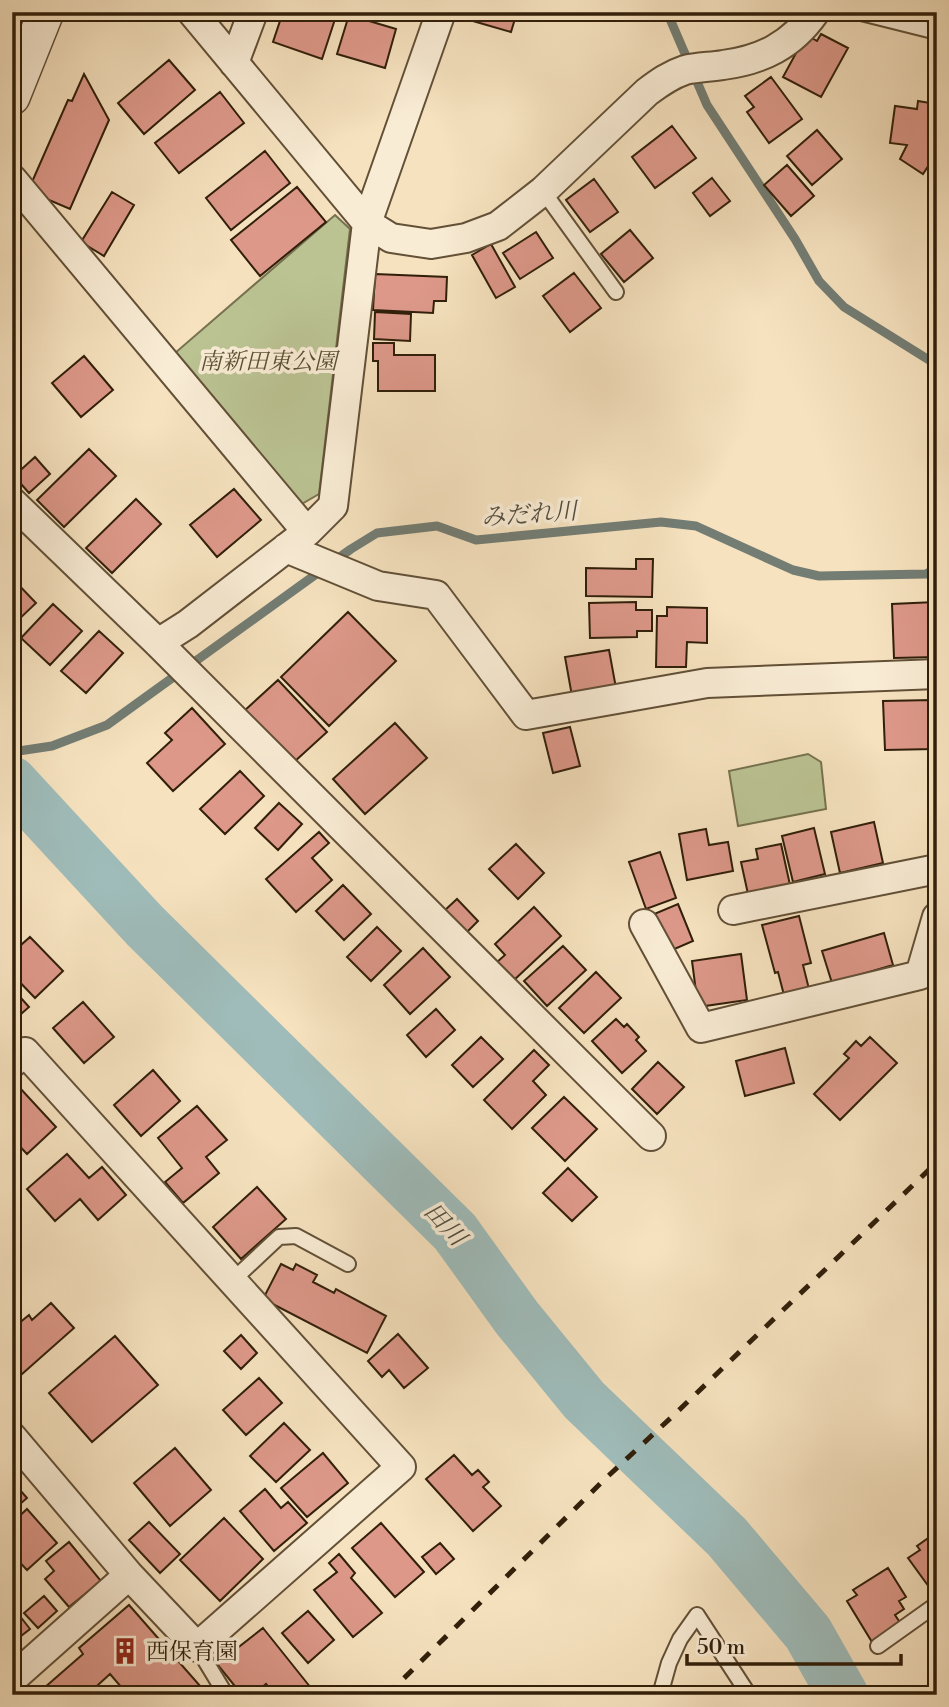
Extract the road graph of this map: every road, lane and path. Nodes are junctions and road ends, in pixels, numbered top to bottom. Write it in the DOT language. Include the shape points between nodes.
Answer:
graph roads {
  1 [pos="46,12"];
  2 [pos="192,12"];
  3 [pos="253,12"];
  4 [pos="441,12"];
  5 [pos="815,12"];
  6 [pos="857,12"];
  7 [pos="937,32"];
  8 [pos="234,63"];
  9 [pos="12,97"];
  10 [pos="12,179"];
  11 [pos="543,191"];
  12 [pos="368,223"];
  13 [pos="616,292"];
  14 [pos="12,502"];
  15 [pos="300,546"];
  16 [pos="158,643"];
  17 [pos="937,674"];
  18 [pos="937,869"];
  19 [pos="733,910"];
  20 [pos="937,916"];
  21 [pos="643,924"];
  22 [pos="12,1063"];
  23 [pos="651,1136"];
  24 [pos="348,1264"];
  25 [pos="232,1281"];
  26 [pos="12,1437"];
  27 [pos="129,1574"];
  28 [pos="937,1604"];
  29 [pos="878,1646"];
  30 [pos="197,1647"];
  31 [pos="12,1679"];
  32 [pos="226,1695"];
  33 [pos="660,1695"];
  34 [pos="749,1695"];
  1 -- 9 [label="street"];
  2 -- 8 [label="street"];
  3 -- 8 [label="street"];
  4 -- 12 [label="street"];
  5 -- 11 [label="street" via="791,39 769,54 686,70 664,80"];
  6 -- 7 [label="lane"];
  8 -- 12 [label="street"];
  10 -- 15 [label="street"];
  11 -- 12 [label="street" via="498,226 466,238 431,244 391,238"];
  11 -- 13 [label="lane"];
  12 -- 15 [label="street" via="333,506"];
  14 -- 16 [label="street"];
  15 -- 16 [label="street"];
  15 -- 17 [label="street" via="348,575 378,586 436,595 526,715 707,683"];
  16 -- 23 [label="street"];
  18 -- 19 [label="street"];
  20 -- 21 [label="street" via="920,975 701,1028"];
  22 -- 25 [label="street" via="25,1052"];
  24 -- 25 [label="lane" via="296,1236 279,1237"];
  25 -- 30 [label="street" via="401,1466"];
  26 -- 27 [label="street"];
  27 -- 30 [label="street"];
  27 -- 31 [label="street"];
  28 -- 29 [label="lane"];
  30 -- 32 [label="lane"];
  33 -- 34 [label="lane" via="680,1639 697,1615"];
}
